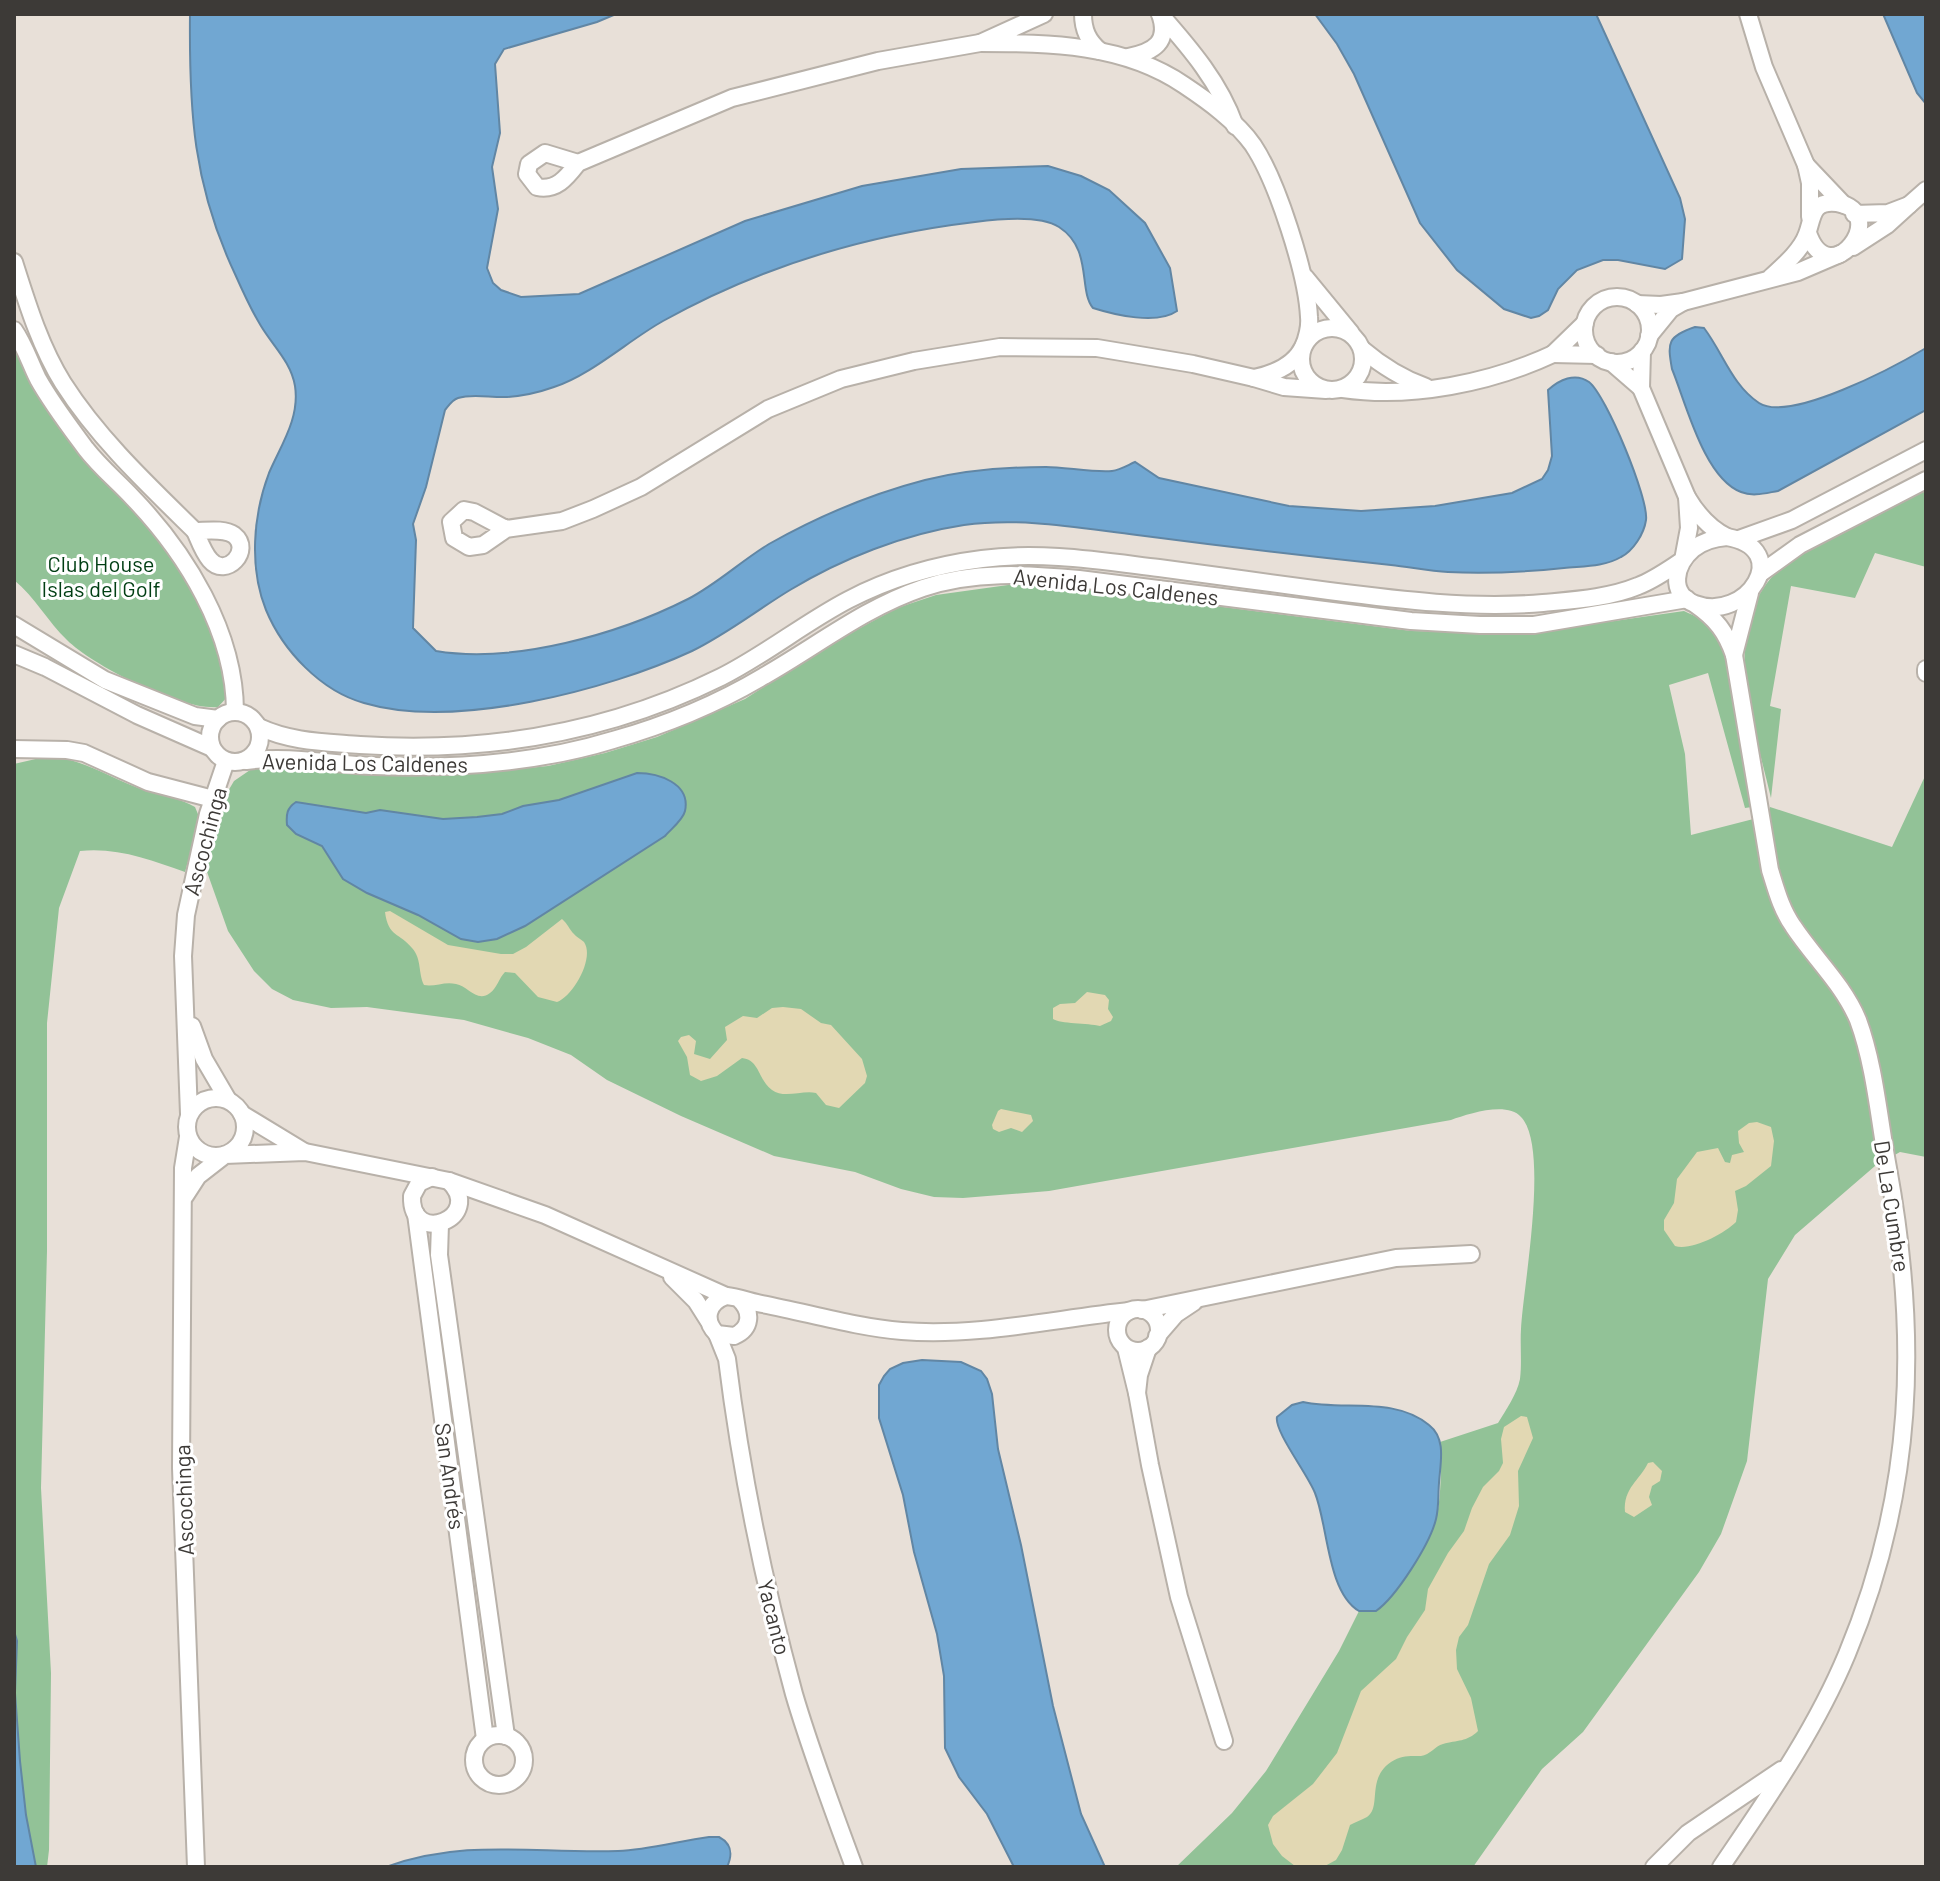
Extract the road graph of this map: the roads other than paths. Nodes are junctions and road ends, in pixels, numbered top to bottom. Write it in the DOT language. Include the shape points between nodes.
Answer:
graph roads {
  1 [pos="1044,14"];
  2 [pos="1083,14"];
  3 [pos="1160,14"];
  4 [pos="1747,19"];
  5 [pos="980,43"];
  6 [pos="1100,51"];
  7 [pos="1128,57"];
  8 [pos="1236,127"];
  9 [pos="578,163"];
  10 [pos="1806,165"];
  11 [pos="1926,190"];
  12 [pos="1909,205"];
  13 [pos="1849,209"];
  14 [pos="1809,225"];
  15 [pos="1846,251"];
  16 [pos="14,262"];
  17 [pos="1299,269"];
  18 [pos="1771,277"];
  19 [pos="1683,302"];
  20 [pos="1637,304"];
  21 [pos="1585,323"];
  22 [pos="14,330"];
  23 [pos="1357,342"];
  24 [pos="1646,344"];
  25 [pos="1304,345"];
  26 [pos="1553,354"];
  27 [pos="1604,359"];
  28 [pos="1254,378"];
  29 [pos="1427,388"];
  30 [pos="1641,388"];
  31 [pos="1335,390"];
  32 [pos="1926,450"];
  33 [pos="1926,480"];
  34 [pos="1687,497"];
  35 [pos="506,529"];
  36 [pos="195,531"];
  37 [pos="1733,538"];
  38 [pos="1683,560"];
  39 [pos="1761,573"];
  40 [pos="1750,593"];
  41 [pos="1691,602"];
  42 [pos="14,625"];
  43 [pos="14,654"];
  44 [pos="1734,655"];
  45 [pos="235,712"];
  46 [pos="218,719"];
  47 [pos="259,727"];
  48 [pos="212,748"];
  49 [pos="16,751"];
  50 [pos="226,761"];
  51 [pos="246,761"];
  52 [pos="213,799"];
  53 [pos="187,1014"];
  54 [pos="228,1100"];
  55 [pos="189,1114"];
  56 [pos="242,1114"];
  57 [pos="188,1137"];
  58 [pos="305,1152"];
  59 [pos="225,1155"];
  60 [pos="392,1168"];
  61 [pos="441,1179"];
  62 [pos="412,1196"];
  63 [pos="184,1197"];
  64 [pos="491,1197"];
  65 [pos="458,1208"];
  66 [pos="416,1214"];
  67 [pos="440,1224"];
  68 [pos="1471,1254"];
  69 [pos="661,1269"];
  70 [pos="1206,1295"];
  71 [pos="733,1298"];
  72 [pos="791,1310"];
  73 [pos="1135,1310"];
  74 [pos="1065,1317"];
  75 [pos="713,1327"];
  76 [pos="744,1328"];
  77 [pos="1153,1342"];
  78 [pos="1123,1344"];
  79 [pos="727,1359"];
  80 [pos="1137,1393"];
  81 [pos="467,1456"];
  82 [pos="449,1460"];
  83 [pos="506,1736"];
  84 [pos="485,1739"];
  85 [pos="1224,1741"];
  86 [pos="1789,1765"];
  87 [pos="195,1866"];
  88 [pos="854,1867"];
  89 [pos="1654,1867"];
  90 [pos="1721,1867"];
  1 -- 5 [label="street"];
  2 -- 6 [label="street" via="1085,31"];
  3 -- 7 [label="street" via="1164,25 1159,44 1153,51"];
  3 -- 8 [label="street" via="1207,72"];
  4 -- 10 [label="street"];
  5 -- 6 [label="street"];
  5 -- 9 [label="street" via="878,61 746,94"];
  6 -- 7 [label="street"];
  7 -- 8 [label="street" via="1182,84"];
  8 -- 17 [label="street" via="1252,145 1272,185"];
  10 -- 13 [label="street"];
  10 -- 14 [label="street"];
  11 -- 12 [label="street"];
  12 -- 13 [label="street" via="1888,213"];
  12 -- 15 [label="street"];
  13 -- 14 [label="street" via="1828,203 1815,211"];
  13 -- 15 [label="street" via="1858,220 1859,235"];
  14 -- 15 [label="street" via="1816,249"];
  14 -- 18 [label="street" via="1794,254"];
  15 -- 18 [label="street" via="1798,272"];
  16 -- 36 [label="street" via="30,312 62,380 99,432"];
  17 -- 23 [label="street"];
  17 -- 25 [label="street" via="1310,321"];
  18 -- 19 [label="street"];
  19 -- 20 [label="street"];
  19 -- 24 [label="street" via="1671,309"];
  20 -- 21 [label="street" via="1606,299 1596,304"];
  20 -- 24 [label="street" via="1648,318"];
  21 -- 26 [label="street"];
  21 -- 27 [label="street" via="1586,341"];
  22 -- 45 [label="street" via="53,404 96,463 152,519 204,598 225,645"];
  23 -- 25 [label="street" via="1344,330 1326,328"];
  23 -- 29 [label="street" via="1381,366"];
  23 -- 31 [label="street" via="1364,358 1358,377"];
  24 -- 27 [label="street" via="1628,361"];
  24 -- 30 [label="street"];
  25 -- 28 [label="street" via="1285,367"];
  25 -- 31 [label="street" via="1304,374 1317,387"];
  26 -- 27 [label="street"];
  26 -- 29 [label="street" via="1493,376"];
  27 -- 30 [label="street"];
  28 -- 31 [label="street" via="1284,387"];
  28 -- 35 [label="street" via="1097,348 1000,347 914,361 841,379 768,409 641,487 593,509 562,521"];
  29 -- 31 [label="street" via="1406,393"];
  30 -- 34 [label="street"];
  32 -- 37 [label="street" via="1792,520"];
  33 -- 39 [label="street" via="1800,545"];
  34 -- 37 [label="street" via="1702,518"];
  34 -- 38 [label="street"];
  37 -- 38 [label="street" via="1702,543"];
  37 -- 39 [label="street" via="1750,545"];
  38 -- 41 [label="street" via="1676,580"];
  38 -- 47 [label="street, Avenida Los Caldenes" via="1654,579 1612,594 1484,606 1055,556 984,558 905,575 847,601 755,658 669,702 576,729 442,748 300,740"];
  39 -- 40 [label="street"];
  40 -- 41 [label="street" via="1729,604"];
  40 -- 44 [label="street"];
  41 -- 44 [label="street" via="1717,621"];
  41 -- 51 [label="street, Avenida Los Caldenes" via="1534,625 1480,625 1079,579 984,576 925,587 889,601 717,701 613,741 482,765"];
  42 -- 46 [label="street" via="105,680 195,716"];
  43 -- 48 [label="street"];
  44 -- 86 [label="street, De La Cumbre" via="1770,870 1780,900 1790,923 1848,999 1867,1052 1906,1288 1906,1402 1887,1526 1846,1656"];
  45 -- 46 [label="street"];
  45 -- 47 [label="street" via="249,716"];
  46 -- 48 [label="street" via="210,732"];
  47 -- 51 [label="street" via="261,743"];
  48 -- 50 [label="street"];
  49 -- 52 [label="street" via="84,753 148,782"];
  50 -- 51 [label="street"];
  50 -- 52 [label="street, Ascochinga"];
  52 -- 53 [label="street, Ascochinga" via="186,915"];
  53 -- 54 [label="street" via="204,1059"];
  53 -- 55 [label="street, Ascochinga"];
  54 -- 55 [label="street" via="201,1101"];
  54 -- 56 [label="street"];
  55 -- 57 [label="street"];
  56 -- 58 [label="street"];
  56 -- 59 [label="street" via="244,1133"];
  57 -- 59 [label="street" via="207,1155"];
  57 -- 63 [label="street, Ascochinga"];
  58 -- 59 [label="street"];
  58 -- 60 [label="street"];
  59 -- 63 [label="street" via="198,1176"];
  60 -- 61 [label="street"];
  60 -- 62 [label="street"];
  61 -- 62 [label="street" via="419,1183"];
  61 -- 64 [label="street"];
  61 -- 65 [label="street" via="458,1194"];
  62 -- 66 [label="street"];
  63 -- 87 [label="street, Ascochinga" via="181,1468"];
  64 -- 65 [label="street"];
  64 -- 69 [label="street" via="545,1215"];
  65 -- 67 [label="street"];
  66 -- 67 [label="street"];
  66 -- 82 [label="street, San Andrés"];
  67 -- 81 [label="street, San Andrés" via="439,1255"];
  68 -- 70 [label="street" via="1396,1258"];
  69 -- 71 [label="street"];
  69 -- 75 [label="street, Yacanto" via="696,1301"];
  70 -- 73 [label="street"];
  70 -- 77 [label="street" via="1176,1314"];
  71 -- 72 [label="street"];
  71 -- 75 [label="street" via="711,1307"];
  71 -- 76 [label="street" via="747,1309"];
  72 -- 74 [label="street" via="902,1331 949,1332"];
  72 -- 76 [label="street" via="767,1313"];
  73 -- 74 [label="street"];
  73 -- 77 [label="street" via="1157,1323"];
  73 -- 78 [label="street" via="1119,1321"];
  74 -- 78 [label="street" via="1095,1322"];
  75 -- 76 [label="street" via="728,1337"];
  75 -- 79 [label="street, Yacanto"];
  76 -- 79 [label="street"];
  77 -- 78 [label="street" via="1137,1351"];
  77 -- 80 [label="street"];
  78 -- 80 [label="street"];
  79 -- 88 [label="street, Yacanto" via="773,1613 799,1710"];
  80 -- 85 [label="street" via="1179,1597"];
  81 -- 82 [label="street"];
  81 -- 83 [label="street, San Andrés"];
  82 -- 84 [label="street, San Andrés"];
  83 -- 84 [label="street"];
  83 -- 84 [label="street" via="519,1745 524,1761 517,1777 502,1785 486,1782 475,1769 475,1752"];
  86 -- 89 [label="street, De La Cumbre" via="1688,1833"];
  86 -- 90 [label="street, De La Cumbre"];
}
